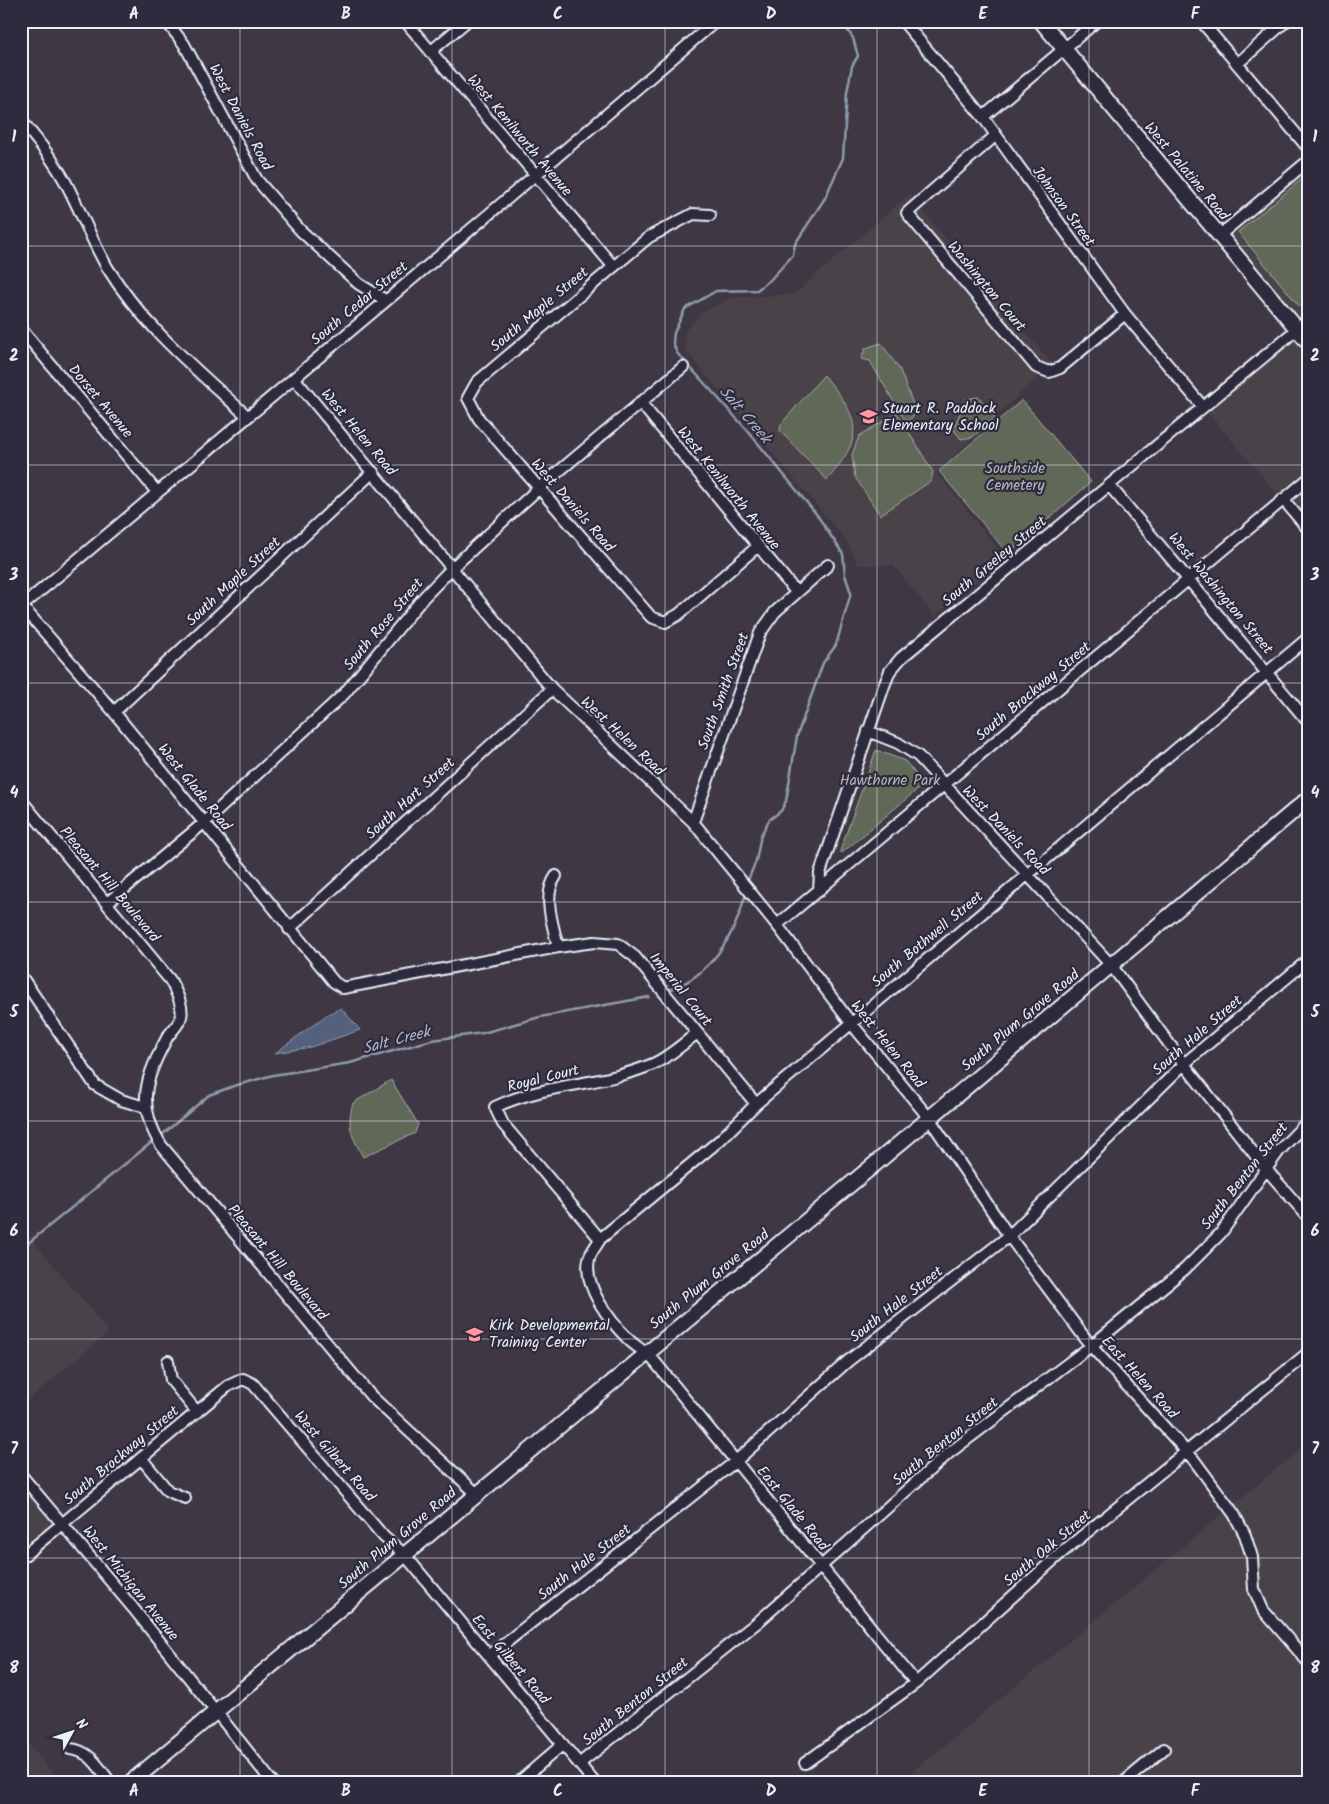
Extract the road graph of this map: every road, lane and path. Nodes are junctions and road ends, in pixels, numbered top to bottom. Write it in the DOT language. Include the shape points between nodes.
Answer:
graph roads {
  1 [pos="166,21"];
  2 [pos="405,21"];
  3 [pos="467,21"];
  4 [pos="716,21"];
  5 [pos="903,21"];
  6 [pos="1042,21"];
  7 [pos="1097,21"];
  8 [pos="1201,21"];
  9 [pos="1286,21"];
  10 [pos="1064,49"];
  11 [pos="430,52"];
  12 [pos="1237,64"];
  13 [pos="983,117"];
  14 [pos="21,120"];
  15 [pos="995,136"];
  16 [pos="1308,148"];
  17 [pos="1308,161"];
  18 [pos="535,177"];
  19 [pos="710,215"];
  20 [pos="1220,235"];
  21 [pos="613,266"];
  22 [pos="385,300"];
  23 [pos="1125,314"];
  24 [pos="1308,320"];
  25 [pos="21,329"];
  26 [pos="1297,329"];
  27 [pos="1308,342"];
  28 [pos="683,367"];
  29 [pos="294,378"];
  30 [pos="468,398"];
  31 [pos="640,402"];
  32 [pos="1202,407"];
  33 [pos="247,416"];
  34 [pos="373,472"];
  35 [pos="1308,479"];
  36 [pos="1109,485"];
  37 [pos="539,488"];
  38 [pos="157,492"];
  39 [pos="1283,499"];
  40 [pos="1308,529"];
  41 [pos="758,546"];
  42 [pos="828,566"];
  43 [pos="451,569"];
  44 [pos="1190,579"];
  45 [pos="796,592"];
  46 [pos="22,607"];
  47 [pos="1308,638"];
  48 [pos="1267,672"];
  49 [pos="552,689"];
  50 [pos="114,712"];
  51 [pos="1308,722"];
  52 [pos="868,731"];
  53 [pos="944,786"];
  54 [pos="1308,799"];
  55 [pos="21,800"];
  56 [pos="205,822"];
  57 [pos="693,822"];
  58 [pos="1028,874"];
  59 [pos="556,876"];
  60 [pos="819,891"];
  61 [pos="108,903"];
  62 [pos="777,925"];
  63 [pos="289,929"];
  64 [pos="558,947"];
  65 [pos="1308,960"];
  66 [pos="1111,965"];
  67 [pos="21,976"];
  68 [pos="343,988"];
  69 [pos="181,1017"];
  70 [pos="192,1019"];
  71 [pos="851,1023"];
  72 [pos="697,1033"];
  73 [pos="1184,1064"];
  74 [pos="756,1104"];
  75 [pos="145,1107"];
  76 [pos="929,1118"];
  77 [pos="1308,1121"];
  78 [pos="1266,1169"];
  79 [pos="1308,1217"];
  80 [pos="1009,1236"];
  81 [pos="600,1240"];
  82 [pos="1091,1346"];
  83 [pos="646,1352"];
  84 [pos="1308,1353"];
  85 [pos="168,1361"];
  86 [pos="243,1379"];
  87 [pos="197,1412"];
  88 [pos="1187,1452"];
  89 [pos="141,1458"];
  90 [pos="736,1461"];
  91 [pos="21,1474"];
  92 [pos="476,1493"];
  93 [pos="186,1498"];
  94 [pos="63,1523"];
  95 [pos="404,1554"];
  96 [pos="21,1558"];
  97 [pos="822,1567"];
  98 [pos="489,1656"];
  99 [pos="1308,1662"];
  100 [pos="916,1683"];
  101 [pos="215,1712"];
  102 [pos="563,1744"];
  103 [pos="70,1749"];
  104 [pos="1164,1749"];
  105 [pos="805,1763"];
  106 [pos="579,1764"];
  107 [pos="111,1783"];
  108 [pos="130,1783"];
  109 [pos="273,1783"];
  110 [pos="518,1783"];
  111 [pos="595,1783"];
  112 [pos="1123,1783"];
  1 -- 22 [label="street, West Daniels Road" via="189,53 257,180 308,237 359,284"];
  2 -- 11 [label="street, West Kenilworth Avenue"];
  3 -- 11 [label="street"];
  4 -- 18 [label="street, South Cedar Street"];
  5 -- 13 [label="street, Johnson Street"];
  6 -- 10 [label="main road, West Palatine Road"];
  7 -- 10 [label="street"];
  8 -- 12 [label="street"];
  9 -- 12 [label="street"];
  10 -- 13 [label="street"];
  10 -- 20 [label="main road, West Palatine Road"];
  11 -- 18 [label="street, West Kenilworth Avenue"];
  12 -- 16 [label="street"];
  13 -- 15 [label="street, Johnson Street"];
  14 -- 33 [label="street" via="66,183 107,267 134,305 158,335"];
  15 -- 23 [label="street, Johnson Street"];
  15 -- 23 [label="street, Washington Court" via="907,213 1036,367 1049,372 1060,368"];
  17 -- 20 [label="street"];
  18 -- 21 [label="street, West Kenilworth Avenue"];
  18 -- 22 [label="street, South Cedar Street"];
  19 -- 21 [label="street, South Maple Street" via="694,214 649,236"];
  20 -- 26 [label="main road, West Palatine Road"];
  21 -- 30 [label="street, South Maple Street" via="477,382"];
  22 -- 29 [label="street, South Cedar Street"];
  23 -- 32 [label="street, Johnson Street"];
  24 -- 26 [label="street, South Greeley Street"];
  25 -- 38 [label="street, Dorset Avenue"];
  26 -- 27 [label="main road, West Palatine Road"];
  26 -- 32 [label="street, South Greeley Street"];
  28 -- 31 [label="street, South Rose Street"];
  29 -- 33 [label="street, South Cedar Street"];
  29 -- 34 [label="street, West Helen Road"];
  30 -- 37 [label="street, West Daniels Road" via="479,419"];
  31 -- 37 [label="street, South Rose Street"];
  31 -- 41 [label="street, West Kenilworth Avenue"];
  32 -- 36 [label="street, South Greeley Street"];
  33 -- 38 [label="street, South Cedar Street"];
  34 -- 43 [label="street, West Helen Road"];
  34 -- 50 [label="street, South Maple Street"];
  35 -- 39 [label="street, South Brockway Street"];
  36 -- 44 [label="street, West Washington Street"];
  36 -- 52 [label="street, South Greeley Street" via="901,658 890,671"];
  37 -- 41 [label="street, West Daniels Road" via="651,617 665,622 678,615"];
  37 -- 43 [label="street, South Rose Street"];
  38 -- 46 [label="street, South Cedar Street"];
  39 -- 40 [label="street"];
  39 -- 44 [label="street, South Brockway Street"];
  41 -- 45 [label="street, West Kenilworth Avenue"];
  42 -- 45 [label="street, South Smith Street"];
  43 -- 49 [label="street, West Helen Road"];
  43 -- 56 [label="street, South Rose Street" via="344,694"];
  44 -- 48 [label="street, West Washington Street"];
  44 -- 53 [label="street, South Brockway Street"];
  45 -- 57 [label="street, South Smith Street" via="775,612 760,633"];
  46 -- 50 [label="street, West Glade Road"];
  47 -- 48 [label="street, South Bothwell Street"];
  48 -- 51 [label="street, West Washington Street"];
  48 -- 58 [label="street, South Bothwell Street"];
  49 -- 57 [label="street, West Helen Road"];
  49 -- 63 [label="street, South Hart Street"];
  50 -- 56 [label="street, West Glade Road"];
  52 -- 53 [label="street, West Daniels Road" via="909,749"];
  52 -- 60 [label="street, South Greeley Street" via="820,873"];
  53 -- 58 [label="street, West Daniels Road"];
  53 -- 60 [label="street, South Brockway Street"];
  54 -- 66 [label="main road, South Plum Grove Road"];
  55 -- 61 [label="street, Pleasant Hill Boulevard"];
  56 -- 61 [label="street, South Rose Street"];
  56 -- 63 [label="street, West Glade Road"];
  57 -- 62 [label="street, West Helen Road"];
  58 -- 66 [label="street, West Daniels Road"];
  58 -- 71 [label="street, South Bothwell Street"];
  59 -- 64 [label="street" via="550,886 550,909"];
  60 -- 62 [label="street, South Brockway Street"];
  61 -- 69 [label="street, Pleasant Hill Boulevard" via="170,980 179,1000"];
  62 -- 71 [label="street, West Helen Road"];
  63 -- 68 [label="street, West Glade Road" via="334,982"];
  64 -- 68 [label="street, Imperial Court"];
  64 -- 72 [label="street, Imperial Court" via="594,942 618,944 635,957"];
  65 -- 73 [label="street, South Hale Street"];
  66 -- 73 [label="street, West Daniels Road"];
  66 -- 76 [label="main road, South Plum Grove Road"];
  67 -- 75 [label="street" via="95,1085 121,1100"];
  69 -- 70 [label="street"];
  69 -- 75 [label="street, Pleasant Hill Boulevard" via="149,1074"];
  71 -- 74 [label="street, South Bothwell Street"];
  71 -- 76 [label="street, West Helen Road"];
  72 -- 74 [label="street, Imperial Court"];
  72 -- 81 [label="street, Royal Court" via="655,1063 627,1074 515,1098 495,1107 503,1124"];
  73 -- 78 [label="street, West Daniels Road"];
  73 -- 80 [label="street, South Hale Street"];
  74 -- 81 [label="street, South Bothwell Street" via="720,1140"];
  75 -- 92 [label="street, Pleasant Hill Boulevard" via="161,1145 339,1360 384,1410"];
  76 -- 80 [label="street, East Helen Road"];
  76 -- 83 [label="main road, South Plum Grove Road"];
  77 -- 78 [label="street, South Benton Street"];
  78 -- 79 [label="street, West Daniels Road"];
  78 -- 82 [label="street, South Benton Street" via="1221,1234 1185,1269"];
  80 -- 82 [label="street, East Helen Road"];
  80 -- 90 [label="street, South Hale Street" via="848,1361"];
  81 -- 83 [label="street, South Bothwell Street" via="589,1258 588,1278 595,1296 629,1340"];
  82 -- 88 [label="street, East Helen Road"];
  82 -- 97 [label="street, South Benton Street" via="949,1454"];
  83 -- 90 [label="street, East Glade Road"];
  83 -- 92 [label="main road, South Plum Grove Road"];
  84 -- 88 [label="street, South Oak Street"];
  85 -- 87 [label="street" via="171,1380"];
  86 -- 87 [label="street, South Brockway Street" via="228,1386"];
  86 -- 95 [label="street, West Gilbert Road" via="253,1384 384,1537"];
  87 -- 89 [label="street, South Brockway Street"];
  88 -- 99 [label="street, East Helen Road" via="1234,1514 1245,1535 1252,1557 1254,1589 1263,1610"];
  88 -- 100 [label="street, South Oak Street" via="1060,1554"];
  89 -- 93 [label="street" via="168,1490"];
  89 -- 94 [label="street, South Brockway Street"];
  90 -- 97 [label="street, East Glade Road"];
  90 -- 98 [label="street, South Hale Street"];
  91 -- 94 [label="street, West Michigan Avenue"];
  92 -- 95 [label="main road, South Plum Grove Road"];
  94 -- 96 [label="street, South Brockway Street"];
  94 -- 101 [label="street, West Michigan Avenue"];
  95 -- 98 [label="street, East Gilbert Road"];
  95 -- 101 [label="main road, South Plum Grove Road"];
  97 -- 100 [label="street, East Glade Road"];
  97 -- 106 [label="street, South Benton Street"];
  98 -- 102 [label="street, East Gilbert Road"];
  100 -- 105 [label="street, South Oak Street"];
  101 -- 108 [label="main road, South Plum Grove Road"];
  101 -- 109 [label="street, West Michigan Avenue"];
  102 -- 106 [label="street, East Gilbert Road"];
  102 -- 110 [label="street, South Benton Street"];
  103 -- 107 [label="street" via="82,1750"];
  104 -- 112 [label="street"];
  106 -- 111 [label="street, East Gilbert Road"];
}
